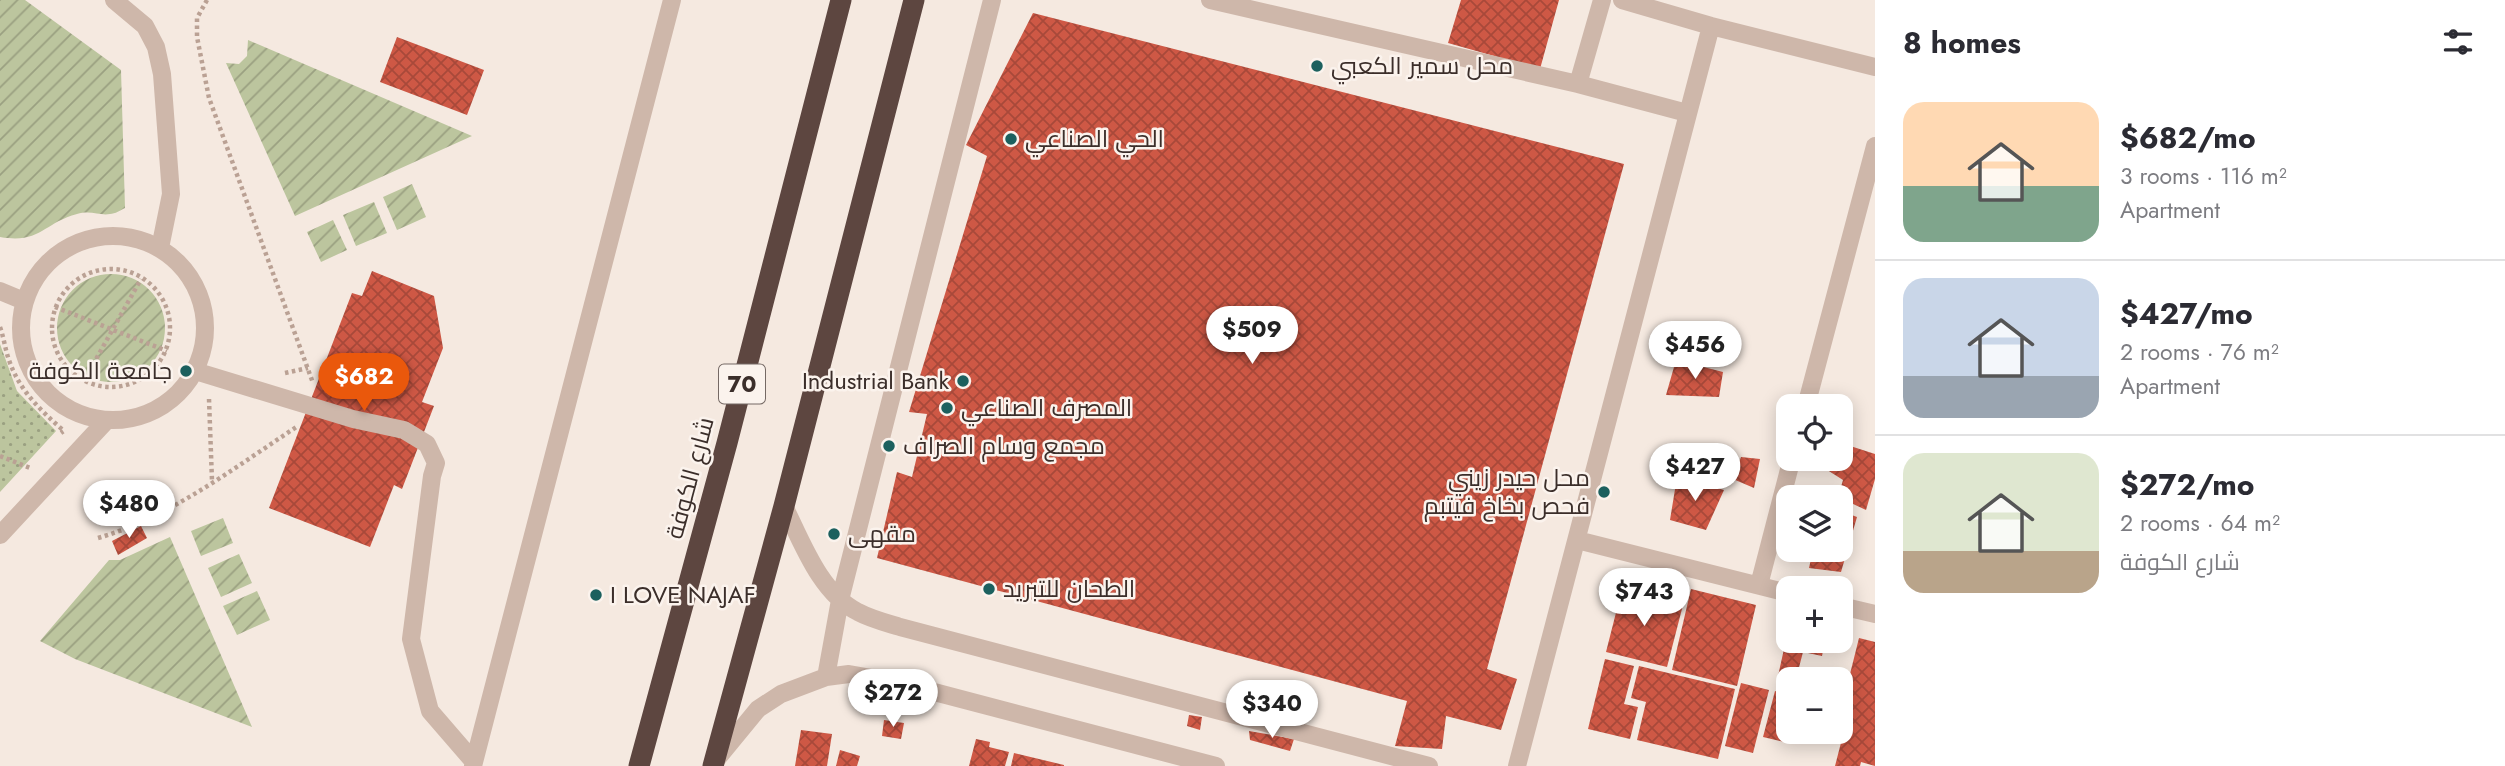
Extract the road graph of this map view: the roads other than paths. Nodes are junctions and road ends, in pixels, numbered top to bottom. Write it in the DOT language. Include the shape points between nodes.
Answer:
graph roads {
  1 [pos="114,0"];
  2 [pos="672,0"];
  3 [pos="841,0"];
  4 [pos="914,0"];
  5 [pos="992,0"];
  6 [pos="1210,0"];
  7 [pos="1602,0"];
  8 [pos="1622,0"];
  9 [pos="1711,26"];
  10 [pos="1875,67"];
  11 [pos="1578,84"];
  12 [pos="1687,113"];
  13 [pos="1875,146"];
  14 [pos="160,248"];
  15 [pos="0,292"];
  16 [pos="24,301"];
  17 [pos="202,373"];
  18 [pos="1809,394"];
  19 [pos="106,421"];
  20 [pos="1789,471"];
  21 [pos="784,506"];
  22 [pos="0,535"];
  23 [pos="1577,540"];
  24 [pos="1759,585"];
  25 [pos="1776,590"];
  26 [pos="840,600"];
  27 [pos="1853,609"];
  28 [pos="1875,614"];
  29 [pos="826,677"];
  30 [pos="474,764"];
  31 [pos="713,764"];
  32 [pos="639,766"];
  33 [pos="1216,766"];
  34 [pos="1429,766"];
  35 [pos="1517,766"];
  1 -- 14 [label="street" via="145,26 162,74 171,194"];
  2 -- 30 [label="street"];
  3 -- 32 [label="highway, شارع الكوفة / 70"];
  4 -- 21 [label="highway"];
  5 -- 26 [label="street"];
  6 -- 11 [label="street"];
  7 -- 11 [label="street"];
  8 -- 9 [label="street"];
  9 -- 10 [label="street"];
  9 -- 12 [label="street"];
  11 -- 12 [label="street"];
  12 -- 23 [label="street"];
  13 -- 18 [label="street"];
  14 -- 16 [label="street" via="135,238 107,236 79,242 55,256 36,276"];
  14 -- 17 [label="street" via="182,266 197,289 205,316"];
  15 -- 16 [label="street"];
  16 -- 19 [label="street" via="19,329 35,381 78,415"];
  17 -- 19 [label="street" via="158,409 132,419"];
  17 -- 30 [label="street" via="404,430 427,444 436,463 411,639 430,711"];
  19 -- 22 [label="street"];
  20 -- 24 [label="street"];
  21 -- 26 [label="street" via="825,582"];
  21 -- 31 [label="highway"];
  23 -- 24 [label="street"];
  23 -- 35 [label="street"];
  24 -- 25 [label="street"];
  26 -- 29 [label="street"];
  26 -- 34 [label="street" via="858,612 900,627"];
  27 -- 28 [label="street"];
  29 -- 31 [label="street" via="781,694 758,709"];
  29 -- 33 [label="street" via="849,674 900,683"];
}
